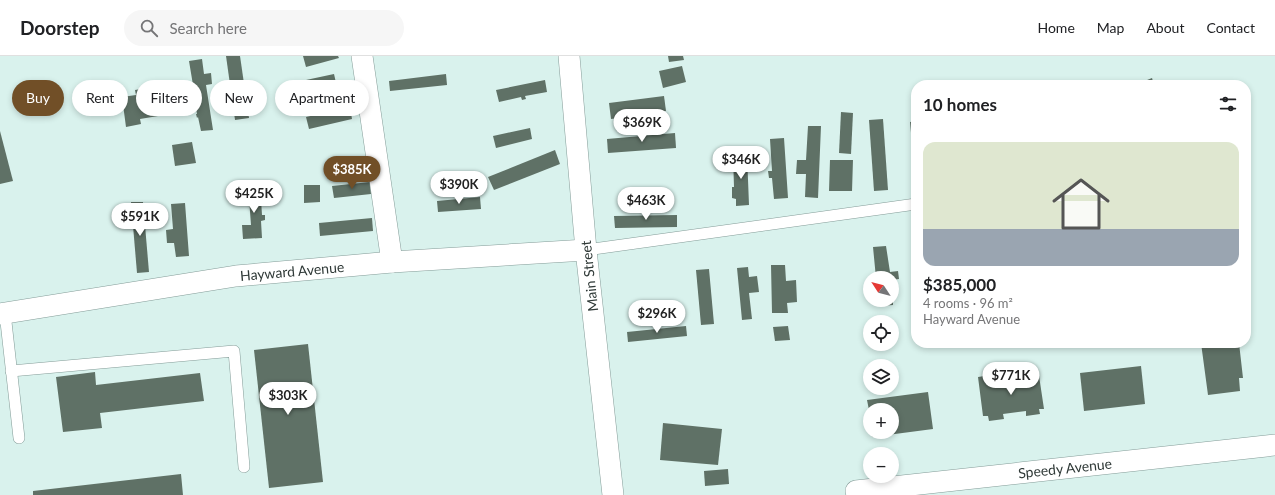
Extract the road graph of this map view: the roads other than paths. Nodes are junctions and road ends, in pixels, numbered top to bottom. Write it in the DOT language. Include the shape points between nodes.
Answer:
graph roads {
  1 [pos="362,56"];
  2 [pos="569,56"];
  3 [pos="911,205"];
  4 [pos="586,250"];
  5 [pos="392,262"];
  6 [pos="2,313"];
  7 [pos="12,371"];
  8 [pos="18,438"];
  9 [pos="1275,445"];
  10 [pos="244,467"];
  11 [pos="854,493"];
  12 [pos="613,495"];
  1 -- 5 [label="street"];
  2 -- 4 [label="street, Main Street"];
  3 -- 4 [label="lane"];
  4 -- 5 [label="street, Hayward Avenue"];
  4 -- 12 [label="street, Main Street"];
  5 -- 6 [label="street, Hayward Avenue" via="236,276"];
  6 -- 7 [label="lane"];
  7 -- 8 [label="lane"];
  7 -- 10 [label="lane" via="234,351"];
  9 -- 11 [label="street, Speedy Avenue"];
}
